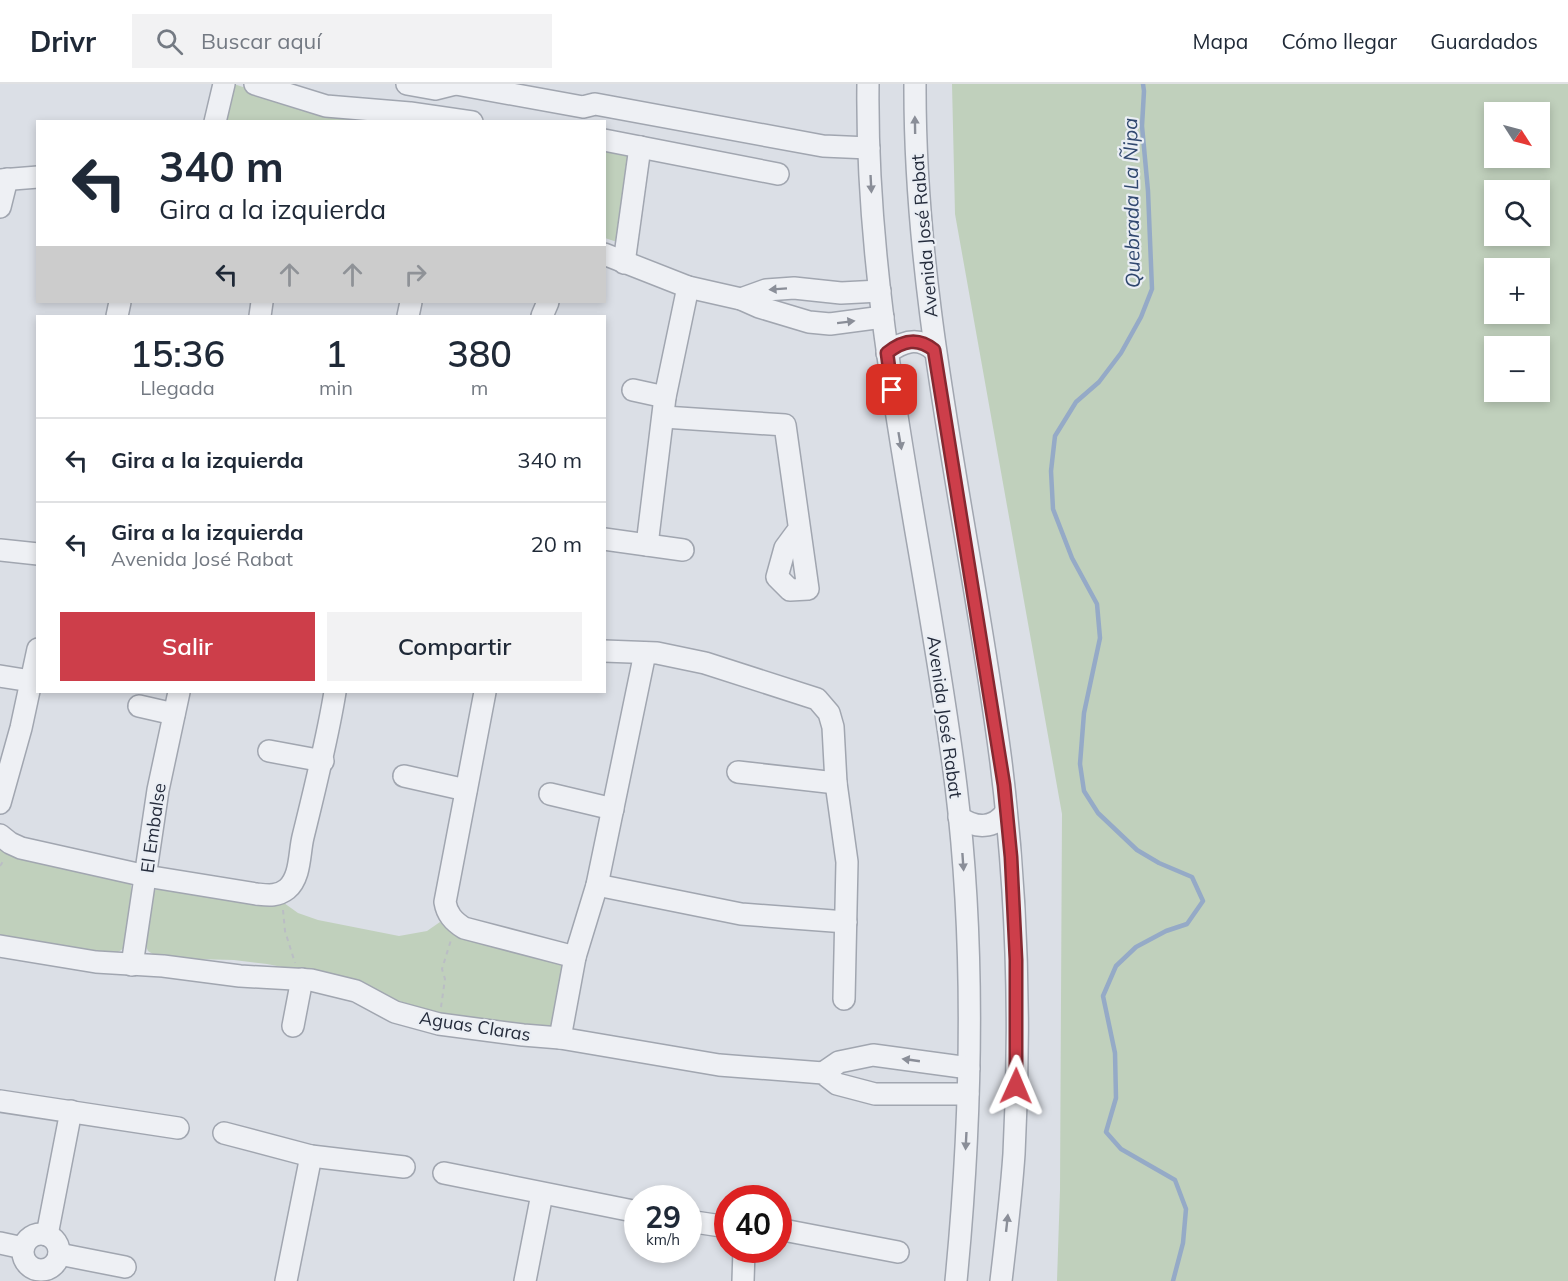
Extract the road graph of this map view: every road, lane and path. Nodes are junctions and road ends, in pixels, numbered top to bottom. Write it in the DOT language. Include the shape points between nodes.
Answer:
graph roads {
  1 [pos="224,84"];
  2 [pos="255,84"];
  3 [pos="407,84"];
  4 [pos="455,84"];
  5 [pos="868,84"];
  6 [pos="915,84"];
  7 [pos="215,120"];
  8 [pos="458,120"];
  9 [pos="606,140"];
  10 [pos="640,147"];
  11 [pos="869,148"];
  12 [pos="778,174"];
  13 [pos="36,177"];
  14 [pos="4,179"];
  15 [pos="0,207"];
  16 [pos="606,255"];
  17 [pos="624,263"];
  18 [pos="688,287"];
  19 [pos="880,291"];
  20 [pos="741,299"];
  21 [pos="883,317"];
  22 [pos="934,350"];
  23 [pos="887,353"];
  24 [pos="633,390"];
  25 [pos="665,407"];
  26 [pos="799,529"];
  27 [pos="606,539"];
  28 [pos="647,545"];
  29 [pos="0,550"];
  30 [pos="683,550"];
  31 [pos="36,554"];
  32 [pos="606,651"];
  33 [pos="645,653"];
  34 [pos="36,658"];
  35 [pos="0,676"];
  36 [pos="31,681"];
  37 [pos="179,693"];
  38 [pos="335,693"];
  39 [pos="485,693"];
  40 [pos="139,706"];
  41 [pos="174,714"];
  42 [pos="269,751"];
  43 [pos="323,761"];
  44 [pos="738,772"];
  45 [pos="404,776"];
  46 [pos="836,783"];
  47 [pos="466,790"];
  48 [pos="550,795"];
  49 [pos="0,803"];
  50 [pos="613,808"];
  51 [pos="1006,812"];
  52 [pos="959,817"];
  53 [pos="0,835"];
  54 [pos="146,876"];
  55 [pos="597,885"];
  56 [pos="280,893"];
  57 [pos="846,922"];
  58 [pos="457,923"];
  59 [pos="0,946"];
  60 [pos="575,957"];
  61 [pos="132,964"];
  62 [pos="302,979"];
  63 [pos="844,999"];
  64 [pos="439,1024"];
  65 [pos="293,1026"];
  66 [pos="560,1038"];
  67 [pos="969,1068"];
  68 [pos="823,1073"];
  69 [pos="968,1094"];
  70 [pos="0,1101"];
  71 [pos="71,1111"];
  72 [pos="178,1128"];
  73 [pos="224,1133"];
  74 [pos="311,1156"];
  75 [pos="404,1167"];
  76 [pos="444,1173"];
  77 [pos="542,1194"];
  78 [pos="624,1209"];
  79 [pos="792,1232"];
  80 [pos="47,1235"];
  81 [pos="0,1243"];
  82 [pos="898,1252"];
  83 [pos="59,1254"];
  84 [pos="744,1263"];
  85 [pos="25,1265"];
  86 [pos="124,1267"];
  87 [pos="286,1281"];
  88 [pos="525,1281"];
  89 [pos="743,1281"];
  90 [pos="956,1281"];
  91 [pos="1001,1281"];
  1 -- 7 [label="street"];
  2 -- 8 [label="street" via="326,106"];
  3 -- 4 [label="street" via="435,89"];
  4 -- 11 [label="street" via="583,108 595,104 823,146"];
  5 -- 11 [label="street, Avenida José Rabat"];
  22 -- 6 [label="street, Avenida José Rabat, one-way" via="918,187"];
  9 -- 10 [label="street"];
  10 -- 12 [label="street"];
  10 -- 17 [label="street"];
  11 -- 19 [label="street, Avenida José Rabat, one-way"];
  13 -- 14 [label="street"];
  14 -- 15 [label="street"];
  16 -- 17 [label="street"];
  17 -- 18 [label="street"];
  18 -- 20 [label="street"];
  18 -- 25 [label="street"];
  19 -- 20 [label="street, one-way" via="841,293 794,288 766,290"];
  19 -- 21 [label="street, Avenida José Rabat"];
  20 -- 21 [label="street, one-way" via="809,322 830,324"];
  21 -- 23 [label="street, Avenida José Rabat"];
  22 -- 23 [label="street" via="925,343 908,341"];
  22 -- 51 [label="street, Avenida José Rabat"];
  23 -- 52 [label="street, Avenida José Rabat, one-way"];
  24 -- 25 [label="street"];
  25 -- 26 [label="street" via="784,425"];
  25 -- 28 [label="street"];
  27 -- 28 [label="street"];
  28 -- 30 [label="street"];
  29 -- 31 [label="street"];
  32 -- 33 [label="street"];
  33 -- 46 [label="street" via="705,663 817,699 829,713 833,727"];
  33 -- 50 [label="street"];
  34 -- 36 [label="street"];
  35 -- 36 [label="street"];
  36 -- 49 [label="street"];
  37 -- 41 [label="street, El Embalse"];
  38 -- 43 [label="street"];
  39 -- 47 [label="street"];
  40 -- 41 [label="street"];
  41 -- 54 [label="street, El Embalse"];
  42 -- 43 [label="street"];
  43 -- 56 [label="street" via="295,877"];
  44 -- 46 [label="street"];
  45 -- 47 [label="street"];
  46 -- 57 [label="street" via="847,861"];
  47 -- 58 [label="street" via="445,902"];
  48 -- 50 [label="street"];
  50 -- 55 [label="street"];
  51 -- 52 [label="street" via="997,822 984,826"];
  91 -- 51 [label="street, Avenida José Rabat, one-way" via="1013,1158 1017,1039 1015,926"];
  52 -- 67 [label="street, Avenida José Rabat, one-way" via="970,993"];
  53 -- 54 [label="street" via="15,846"];
  54 -- 56 [label="street" via="256,894"];
  54 -- 61 [label="street, El Embalse"];
  55 -- 57 [label="street" via="741,914"];
  55 -- 60 [label="street"];
  56 -- 62 [label="path" via="285,931"];
  57 -- 63 [label="street"];
  58 -- 60 [label="street"];
  58 -- 64 [label="path" via="442,969 445,979"];
  59 -- 61 [label="street, Aguas Claras" via="96,963"];
  60 -- 66 [label="street"];
  61 -- 62 [label="street, Aguas Claras"];
  62 -- 64 [label="street, Aguas Claras" via="356,992 395,1012"];
  62 -- 65 [label="street"];
  64 -- 66 [label="street, Aguas Claras"];
  66 -- 68 [label="street, Aguas Claras" via="719,1065"];
  67 -- 68 [label="street, one-way" via="873,1055 839,1062"];
  67 -- 69 [label="street, Avenida José Rabat"];
  68 -- 69 [label="street, Aguas Claras" via="837,1084 875,1094"];
  69 -- 90 [label="street, Avenida José Rabat, one-way"];
  70 -- 71 [label="street"];
  71 -- 72 [label="street"];
  71 -- 80 [label="street"];
  73 -- 74 [label="street"];
  74 -- 75 [label="street"];
  74 -- 87 [label="street"];
  76 -- 77 [label="street"];
  77 -- 78 [label="street"];
  77 -- 88 [label="street"];
  79 -- 82 [label="street"];
  80 -- 83 [label="street" via="56,1243"];
  80 -- 85 [label="street" via="30,1238"];
  81 -- 85 [label="street"];
  83 -- 85 [label="street" via="49,1269"];
  83 -- 86 [label="street"];
  84 -- 89 [label="street"];
}
